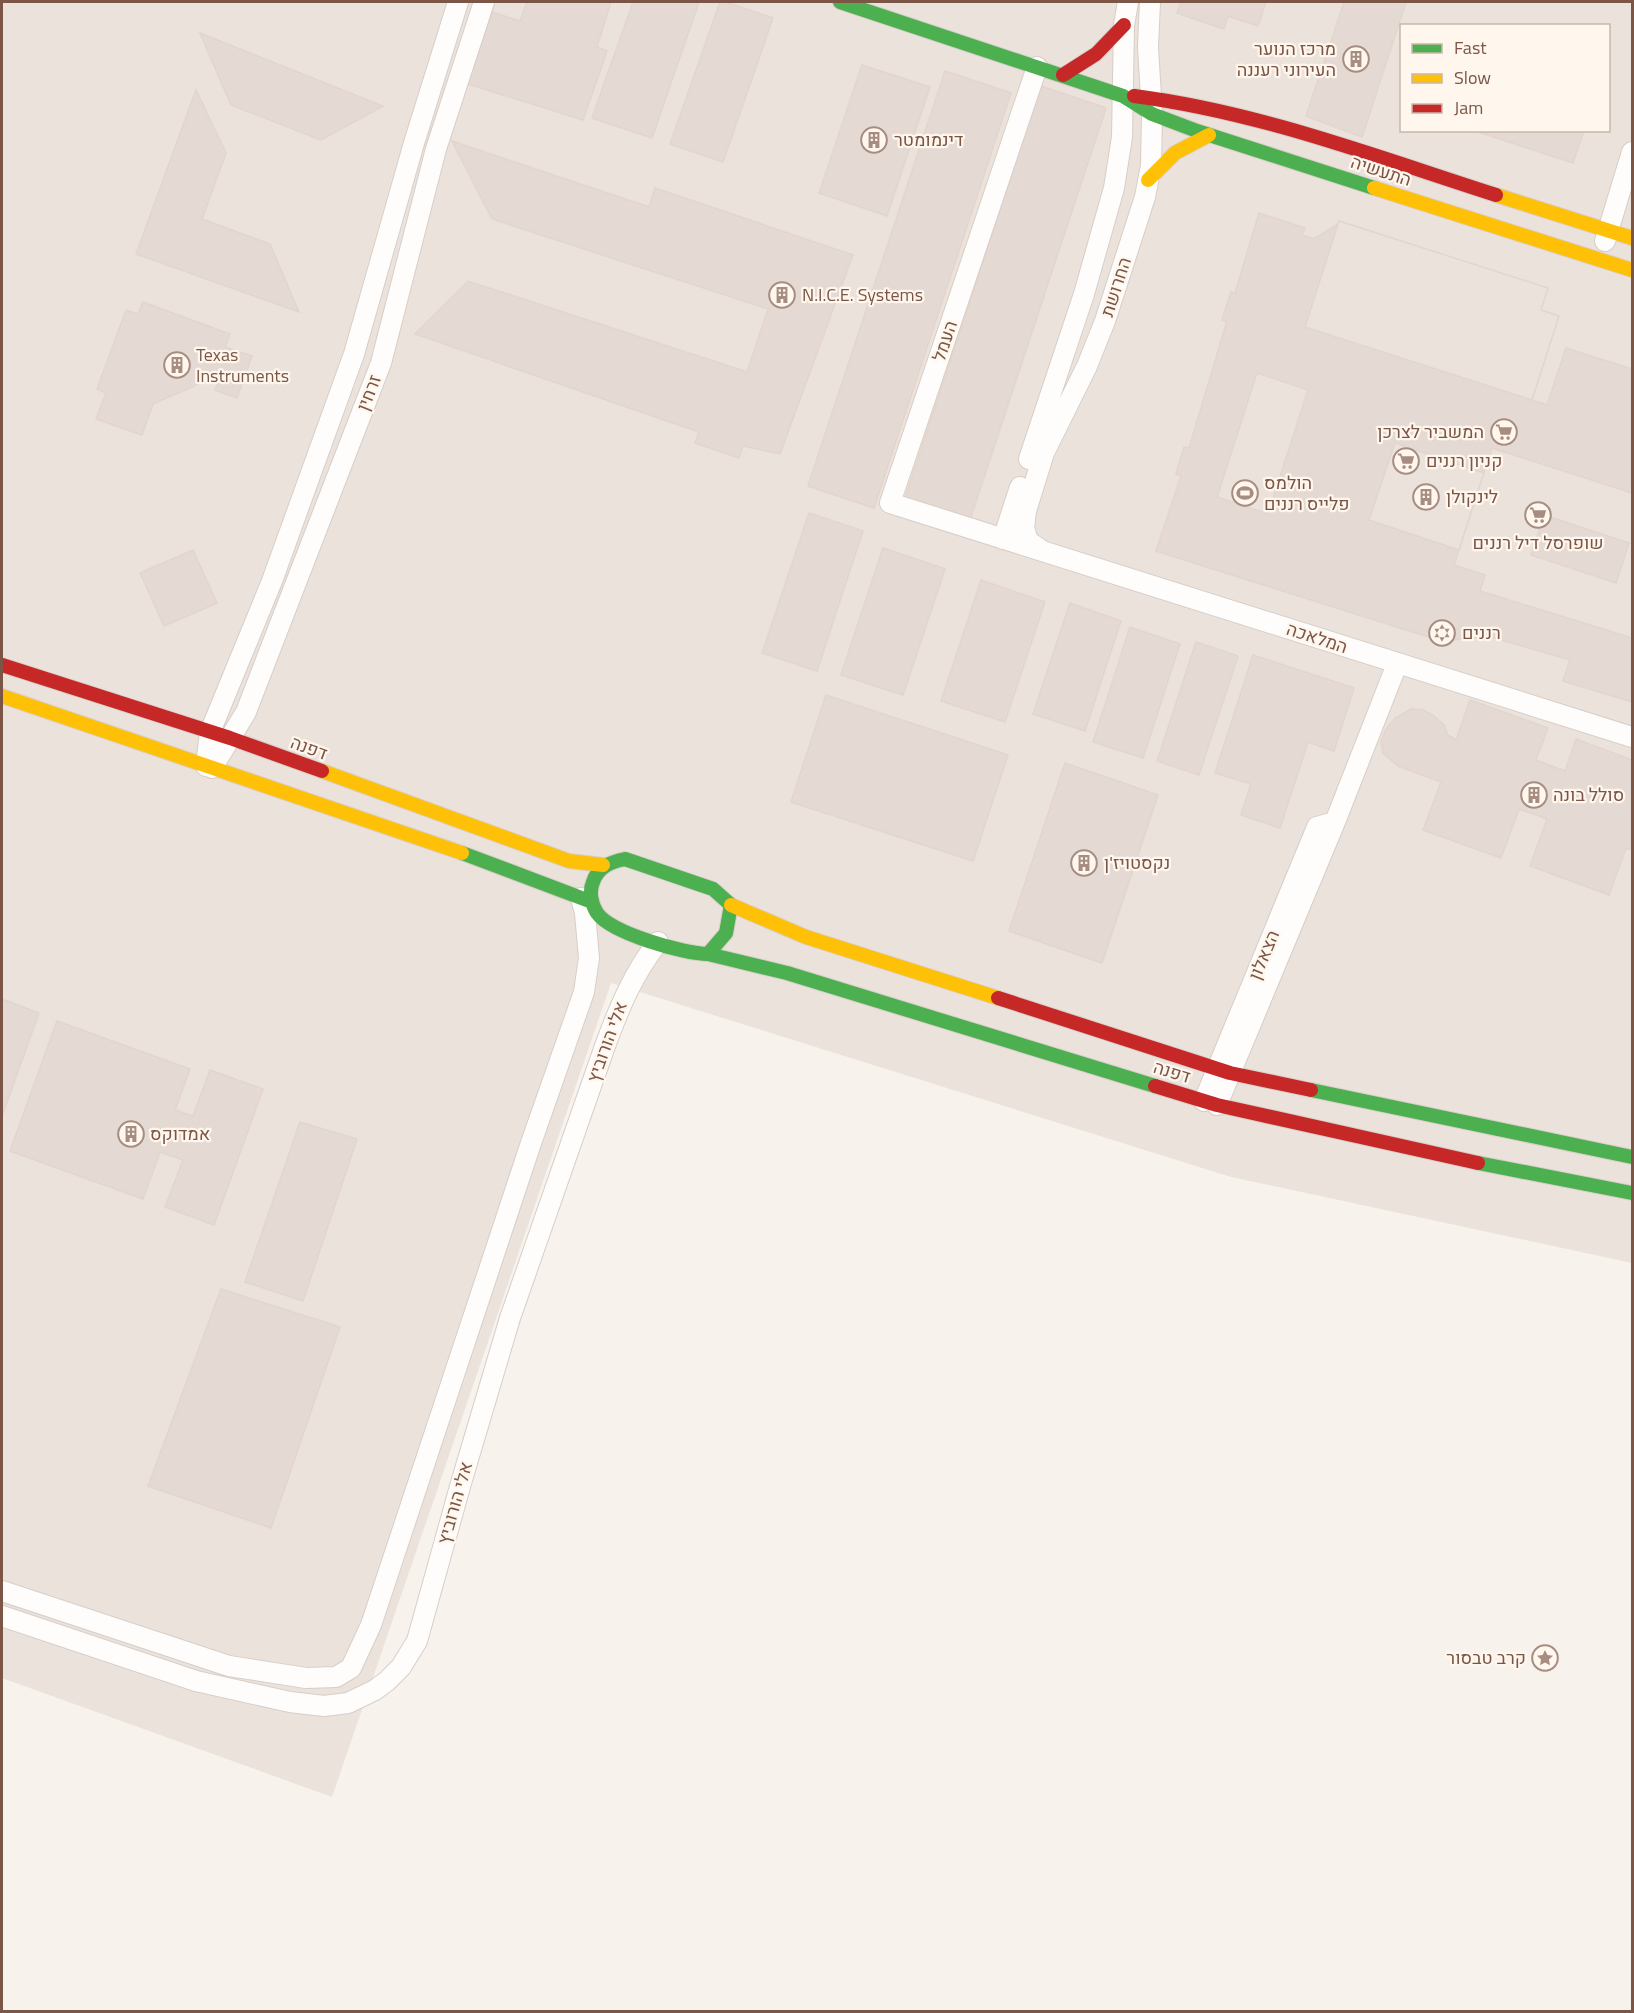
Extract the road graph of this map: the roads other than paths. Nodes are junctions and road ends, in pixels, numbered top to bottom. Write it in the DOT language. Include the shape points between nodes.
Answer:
graph roads {
  1 [pos="458,2"];
  2 [pos="484,2"];
  3 [pos="840,2"];
  4 [pos="1128,2"];
  5 [pos="1150,2"];
  6 [pos="1124,26"];
  7 [pos="1037,67"];
  8 [pos="1063,75"];
  9 [pos="1123,96"];
  10 [pos="1152,105"];
  11 [pos="1209,135"];
  12 [pos="1632,152"];
  13 [pos="1148,180"];
  14 [pos="1608,230"];
  15 [pos="1632,238"];
  16 [pos="1599,260"];
  17 [pos="1632,270"];
  18 [pos="1003,539"];
  19 [pos="1043,552"];
  20 [pos="2,664"];
  21 [pos="1397,664"];
  22 [pos="2,696"];
  23 [pos="210,732"];
  24 [pos="1632,737"];
  25 [pos="230,738"];
  26 [pos="209,767"];
  27 [pos="603,865"];
  28 [pos="586,900"];
  29 [pos="731,905"];
  30 [pos="658,942"];
  31 [pos="708,954"];
  32 [pos="1224,1071"];
  33 [pos="1211,1103"];
  34 [pos="1632,1156"];
  35 [pos="1632,1193"];
  36 [pos="2,1591"];
  37 [pos="2,1616"];
  1 -- 23 [label="street, זרחין" via="354,354 272,581"];
  2 -- 25 [label="street, זרחין" via="436,149 381,363 246,712"];
  3 -- 7 [label="street, התעשיה"];
  4 -- 6 [label="street, החרושת"];
  5 -- 10 [label="street, החרושת"];
  6 -- 8 [label="street" via="1098,54"];
  6 -- 9 [label="street, החרושת"];
  7 -- 8 [label="street, התעשיה"];
  7 -- 18 [label="street, העמל" via="890,503"];
  8 -- 9 [label="street, התעשיה"];
  9 -- 10 [label="street, התעשיה"];
  9 -- 18 [label="street, החרושת" via="1114,188 1084,294"];
  10 -- 11 [label="street, התעשיה"];
  10 -- 13 [label="street, החרושת"];
  10 -- 14 [label="street, התעשיה" via="1223,111 1271,123"];
  11 -- 13 [label="street" via="1173,153"];
  11 -- 16 [label="street, התעשיה"];
  12 -- 14 [label="street"];
  13 -- 19 [label="street, החרושת" via="1105,321 1044,453 1026,510 1024,528 1028,541"];
  14 -- 15 [label="street, התעשיה"];
  14 -- 16 [label="street"];
  16 -- 17 [label="street, התעשיה"];
  18 -- 19 [label="street, המלאכה"];
  19 -- 21 [label="street, המלאכה"];
  20 -- 23 [label="street, דפנה"];
  21 -- 24 [label="street, המלאכה"];
  21 -- 32 [label="street, הצאלון" via="1335,822"];
  22 -- 26 [label="street"];
  23 -- 25 [label="street, דפנה"];
  23 -- 26 [label="street, זרחין"];
  25 -- 26 [label="street, זרחין"];
  25 -- 27 [label="street, דפנה" via="569,861"];
  26 -- 28 [label="street" via="489,862"];
  27 -- 28 [label="street"];
  27 -- 29 [label="street, דפנה" via="625,859 713,889"];
  28 -- 30 [label="street, דפנה" via="615,928"];
  28 -- 36 [label="street" via="589,958 584,992 371,1625 351,1668 336,1677 306,1678 229,1666"];
  29 -- 31 [label="street" via="725,938"];
  29 -- 32 [label="street, דפנה" via="806,937"];
  30 -- 31 [label="street, דפנה" via="690,953"];
  30 -- 37 [label="street, אלי הורוביץ" via="626,992 605,1046 510,1318 417,1641 401,1667 375,1690 348,1703 324,1706 290,1702 196,1681"];
  31 -- 33 [label="street, דפנה" via="787,973"];
  32 -- 33 [label="street, הצאלון"];
  32 -- 34 [label="street, דפנה"];
  33 -- 35 [label="street, דפנה"];
}
